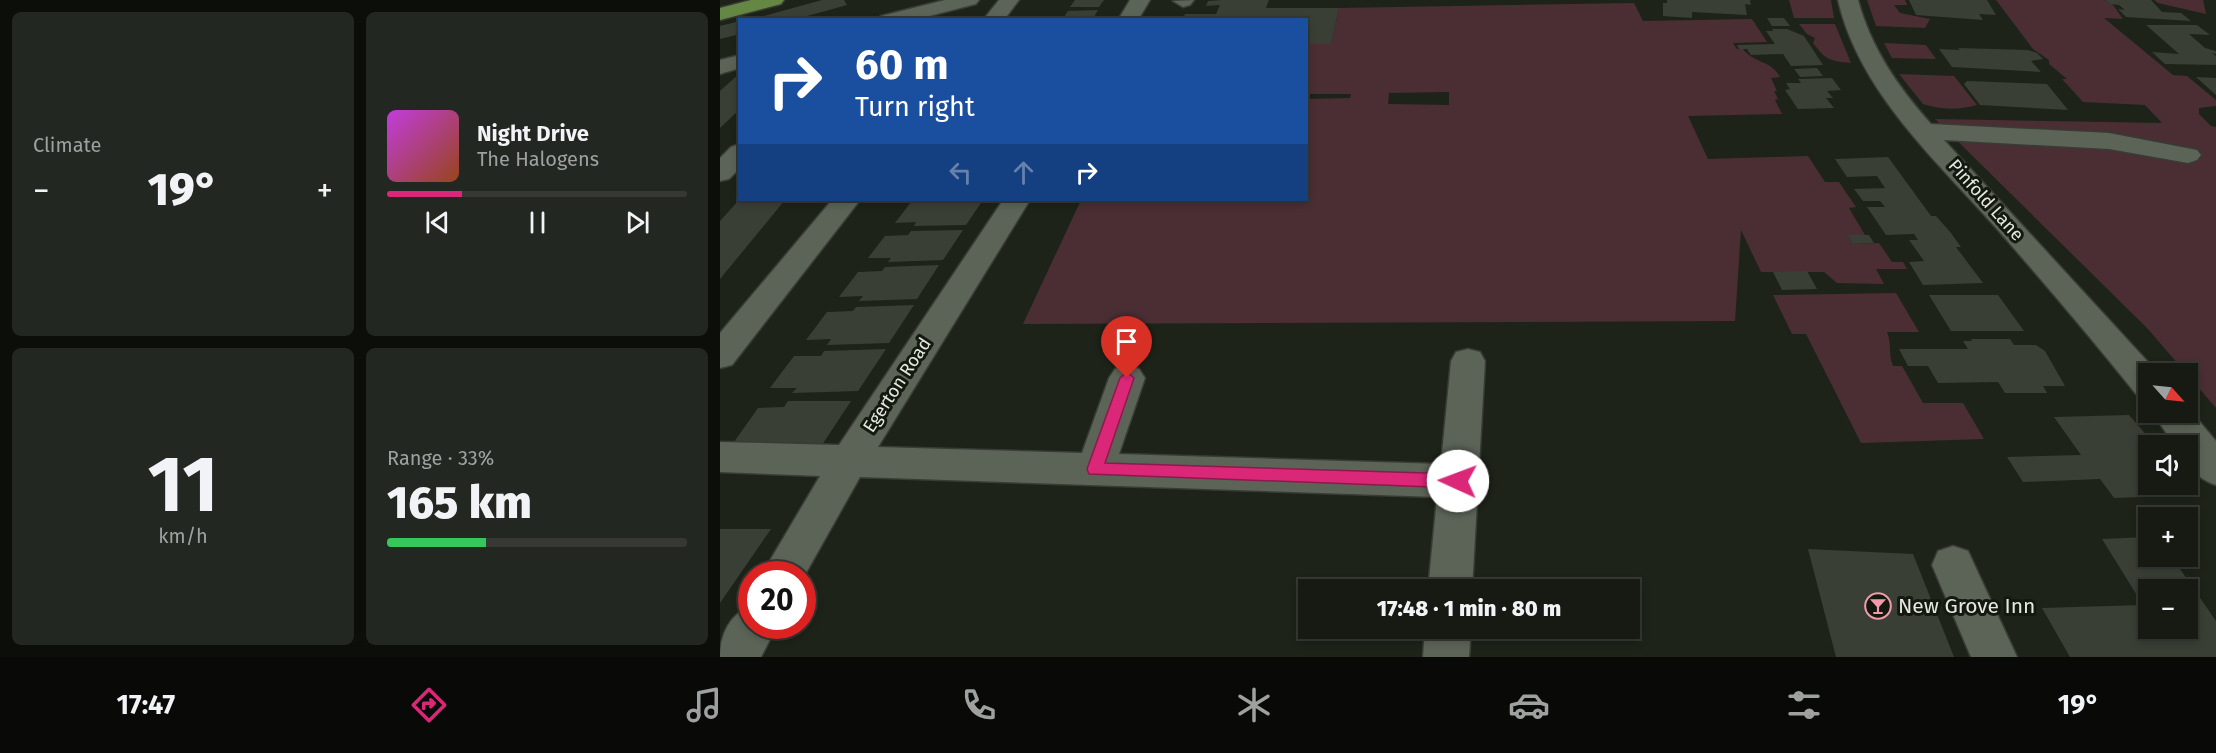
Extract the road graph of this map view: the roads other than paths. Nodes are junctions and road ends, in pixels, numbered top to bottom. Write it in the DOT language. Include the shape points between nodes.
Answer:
graph roads {
  1 [pos="774,0"];
  2 [pos="969,0"];
  3 [pos="1009,0"];
  4 [pos="1140,0"];
  5 [pos="1848,0"];
  6 [pos="720,14"];
  7 [pos="896,18"];
  8 [pos="995,18"];
  9 [pos="1129,18"];
  10 [pos="738,62"];
  11 [pos="720,67"];
  12 [pos="1924,131"];
  13 [pos="2188,155"];
  14 [pos="845,201"];
  15 [pos="1015,201"];
  16 [pos="720,356"];
  17 [pos="1468,361"];
  18 [pos="2138,372"];
  19 [pos="1127,378"];
  20 [pos="2179,423"];
  21 [pos="720,457"];
  22 [pos="849,461"];
  23 [pos="1095,469"];
  24 [pos="2216,469"];
  25 [pos="1458,481"];
  26 [pos="791,561"];
  27 [pos="1953,565"];
  28 [pos="1451,579"];
  29 [pos="745,639"];
  30 [pos="1447,639"];
  31 [pos="735,657"];
  32 [pos="1446,657"];
  33 [pos="1994,657"];
  1 -- 6 [label="main road"];
  2 -- 7 [label="street"];
  3 -- 8 [label="street"];
  4 -- 9 [label="street"];
  5 -- 12 [label="street, Pinfold Lane" via="1861,43"];
  10 -- 11 [label="street"];
  12 -- 13 [label="street" via="2109,141"];
  12 -- 18 [label="street, Pinfold Lane"];
  14 -- 16 [label="street"];
  15 -- 22 [label="street, Egerton Road"];
  17 -- 25 [label="street"];
  19 -- 23 [label="street"];
  20 -- 24 [label="street"];
  21 -- 22 [label="street"];
  22 -- 23 [label="street"];
  22 -- 26 [label="street, Egerton Road"];
  23 -- 25 [label="street"];
  25 -- 28 [label="street"];
  27 -- 33 [label="street"];
  29 -- 31 [label="street"];
  30 -- 32 [label="street"];
}
